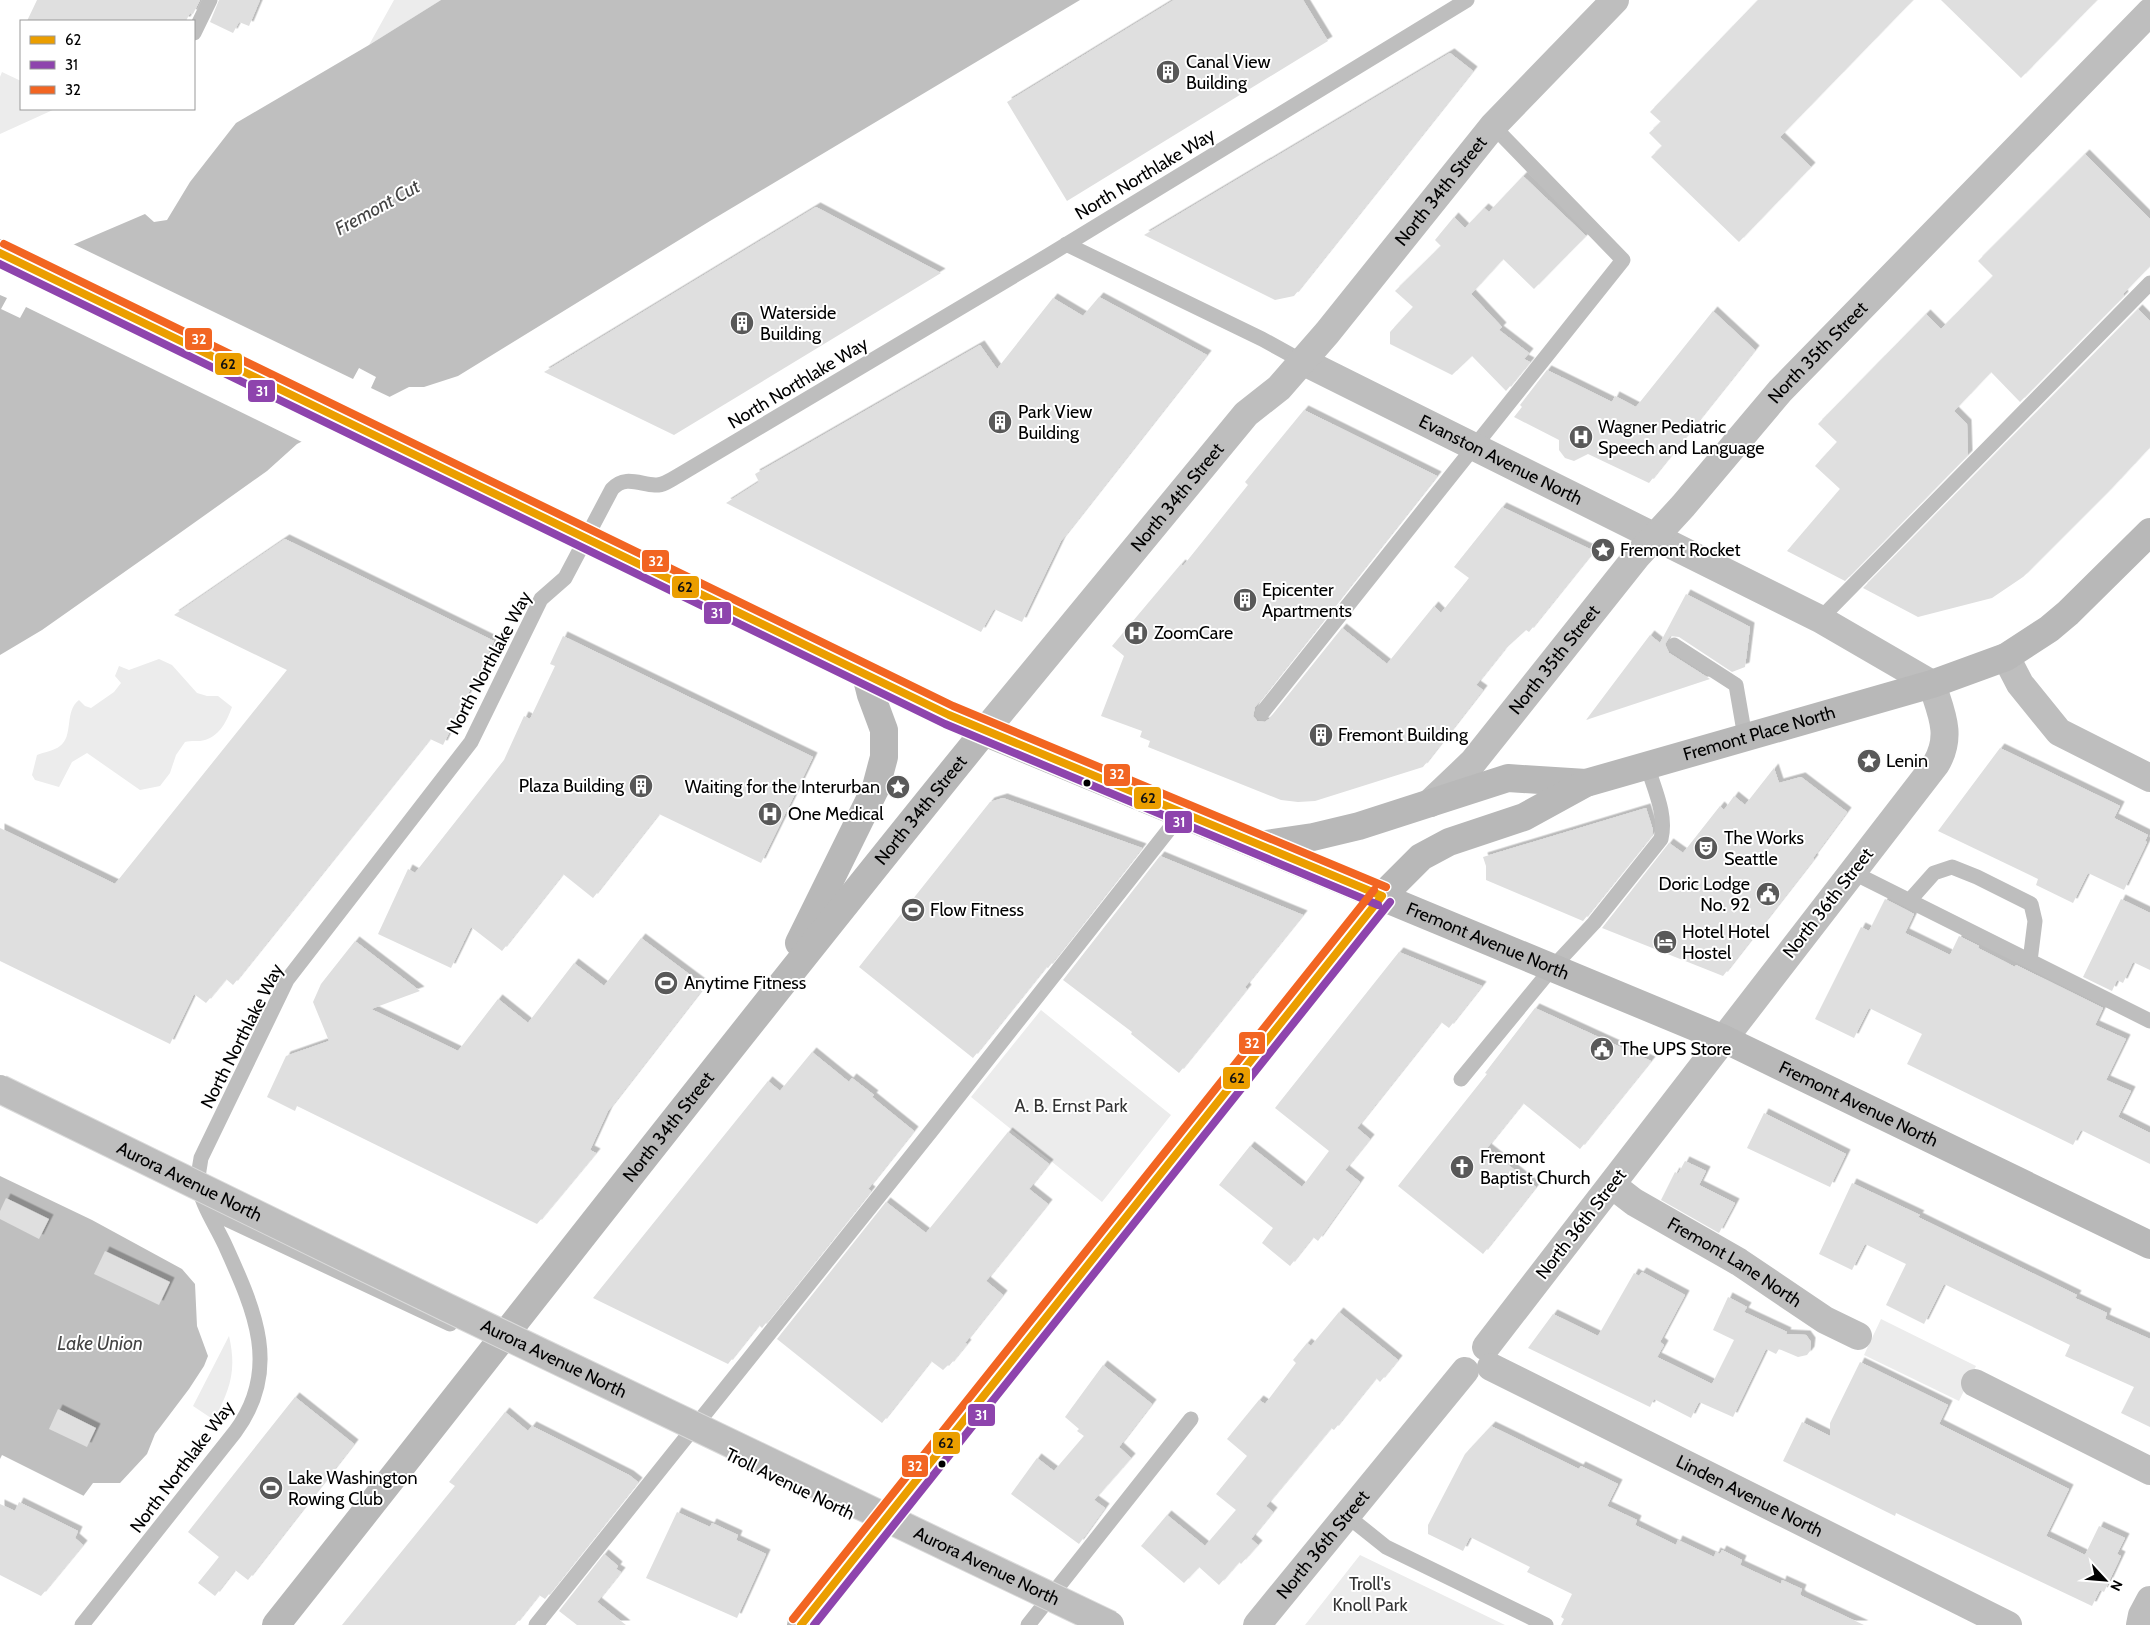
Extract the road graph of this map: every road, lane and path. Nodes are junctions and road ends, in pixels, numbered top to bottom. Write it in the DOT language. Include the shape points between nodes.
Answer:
graph roads {
  1 [pos="210,0"];
  2 [pos="1467,0"];
  3 [pos="1615,0"];
  4 [pos="2150,12"];
  5 [pos="195,31"];
  6 [pos="1493,126"];
  7 [pos="1066,244"];
  8 [pos="0,252"];
  9 [pos="2150,283"];
  10 [pos="1302,361"];
  11 [pos="1474,447"];
  12 [pos="2150,532"];
  13 [pos="1657,536"];
  14 [pos="1820,619"];
  15 [pos="1674,645"];
  16 [pos="2006,657"];
  17 [pos="1932,684"];
  18 [pos="875,688"];
  19 [pos="1262,713"];
  20 [pos="984,732"];
  21 [pos="1745,737"];
  22 [pos="1647,765"];
  23 [pos="2150,778"];
  24 [pos="1586,783"];
  25 [pos="1430,803"];
  26 [pos="1182,813"];
  27 [pos="1258,845"];
  28 [pos="1852,872"];
  29 [pos="1382,896"];
  30 [pos="1910,900"];
  31 [pos="2030,961"];
  32 [pos="1553,967"];
  33 [pos="764,1005"];
  34 [pos="2150,1021"];
  35 [pos="1724,1039"];
  36 [pos="1461,1080"];
  37 [pos="0,1090"];
  38 [pos="1612,1185"];
  39 [pos="207,1210"];
  40 [pos="2150,1245"];
  41 [pos="1858,1336"];
  42 [pos="497,1346"];
  43 [pos="1488,1357"];
  44 [pos="1975,1383"];
  45 [pos="1191,1419"];
  46 [pos="689,1435"];
  47 [pos="2150,1471"];
  48 [pos="1346,1515"];
  49 [pos="879,1527"];
  50 [pos="2150,1600"];
  51 [pos="1035,1616"];
  52 [pos="82,1625"];
  53 [pos="276,1625"];
  54 [pos="536,1625"];
  55 [pos="801,1625"];
  56 [pos="1080,1625"];
  57 [pos="1110,1625"];
  58 [pos="1257,1625"];
  59 [pos="1546,1625"];
  60 [pos="2008,1625"];
  61 [pos="2140,1625"];
  1 -- 5 [label="lane"];
  2 -- 7 [label="lane, North Northlake Way"];
  3 -- 6 [label="main road, North 34th Street"];
  4 -- 13 [label="main road, North 35th Street" via="1780,391"];
  6 -- 10 [label="main road, North 34th Street"];
  6 -- 11 [label="lane" via="1623,260"];
  7 -- 10 [label="lane, Evanston Avenue North"];
  7 -- 39 [label="lane, North Northlake Way" via="681,474 656,486 625,481 612,489 565,578 541,599 471,742 287,980 201,1158 198,1181"];
  8 -- 18 [label="main road, Fremont Avenue North, bridge" via="428,461"];
  9 -- 14 [label="lane"];
  10 -- 11 [label="main road, Evanston Avenue North"];
  10 -- 20 [label="main road, North 34th Street" via="1279,388 1246,414"];
  11 -- 13 [label="main road, Evanston Avenue North"];
  11 -- 19 [label="lane"];
  12 -- 16 [label="main road" via="2068,613"];
  13 -- 14 [label="main road, Evanston Avenue North"];
  13 -- 25 [label="main road, North 35th Street" via="1473,762"];
  14 -- 17 [label="main road, Evanston Avenue North"];
  15 -- 21 [label="lane" via="1736,685"];
  16 -- 17 [label="main road"];
  16 -- 23 [label="main road" via="2024,690 2059,732"];
  17 -- 21 [label="main road, Fremont Place North"];
  17 -- 28 [label="main road, North 36th Street" via="1946,736 1941,755"];
  18 -- 20 [label="main road, Fremont Avenue North"];
  18 -- 33 [label="main road" via="885,744 876,787 810,923"];
  20 -- 26 [label="main road, Fremont Avenue North"];
  20 -- 33 [label="main road, North 34th Street"];
  21 -- 22 [label="main road, Fremont Place North"];
  22 -- 24 [label="main road, Fremont Place North"];
  22 -- 32 [label="lane" via="1663,817 1661,839 1594,923"];
  24 -- 25 [label="main road, Fremont Place North" via="1508,778"];
  24 -- 29 [label="main road, Fremont Place North" via="1524,817 1432,850"];
  25 -- 27 [label="main road, Fremont Place North" via="1359,826"];
  26 -- 27 [label="main road, Fremont Avenue North"];
  26 -- 46 [label="lane"];
  27 -- 29 [label="main road, Fremont Avenue North"];
  28 -- 30 [label="lane"];
  28 -- 35 [label="main road, North 36th Street"];
  29 -- 32 [label="main road, Fremont Avenue North"];
  29 -- 49 [label="main road"];
  30 -- 31 [label="lane"];
  30 -- 31 [label="lane" via="1934,873 1952,867 1992,884 2031,904 2035,921"];
  31 -- 34 [label="lane"];
  32 -- 35 [label="main road, Fremont Avenue North"];
  32 -- 36 [label="lane"];
  33 -- 42 [label="main road, North 34th Street"];
  35 -- 38 [label="main road, North 36th Street"];
  35 -- 40 [label="main road, Fremont Avenue North"];
  37 -- 57 [label="main road, Aurora Avenue North, bridge"];
  38 -- 41 [label="main road, Fremont Lane North" via="1634,1202 1739,1262 1825,1320"];
  38 -- 43 [label="main road, North 36th Street"];
  39 -- 42 [label="lane"];
  39 -- 52 [label="lane, North Northlake Way" via="240,1282 257,1330 261,1360 257,1391 252,1406 235,1432"];
  42 -- 46 [label="main road, Troll Avenue North"];
  42 -- 53 [label="main road, North 34th Street"];
  43 -- 48 [label="main road, North 36th Street" via="1487,1373 1471,1376 1465,1371"];
  43 -- 60 [label="main road, Linden Avenue North"];
  44 -- 47 [label="main road"];
  45 -- 51 [label="lane"];
  46 -- 49 [label="main road, Troll Avenue North"];
  46 -- 54 [label="lane"];
  48 -- 58 [label="main road, North 36th Street"];
  48 -- 59 [label="lane" via="1386,1547"];
  49 -- 51 [label="main road, Troll Avenue North"];
  49 -- 55 [label="main road"];
  50 -- 61 [label="main road"];
  51 -- 56 [label="main road, Troll Avenue North"];
}
